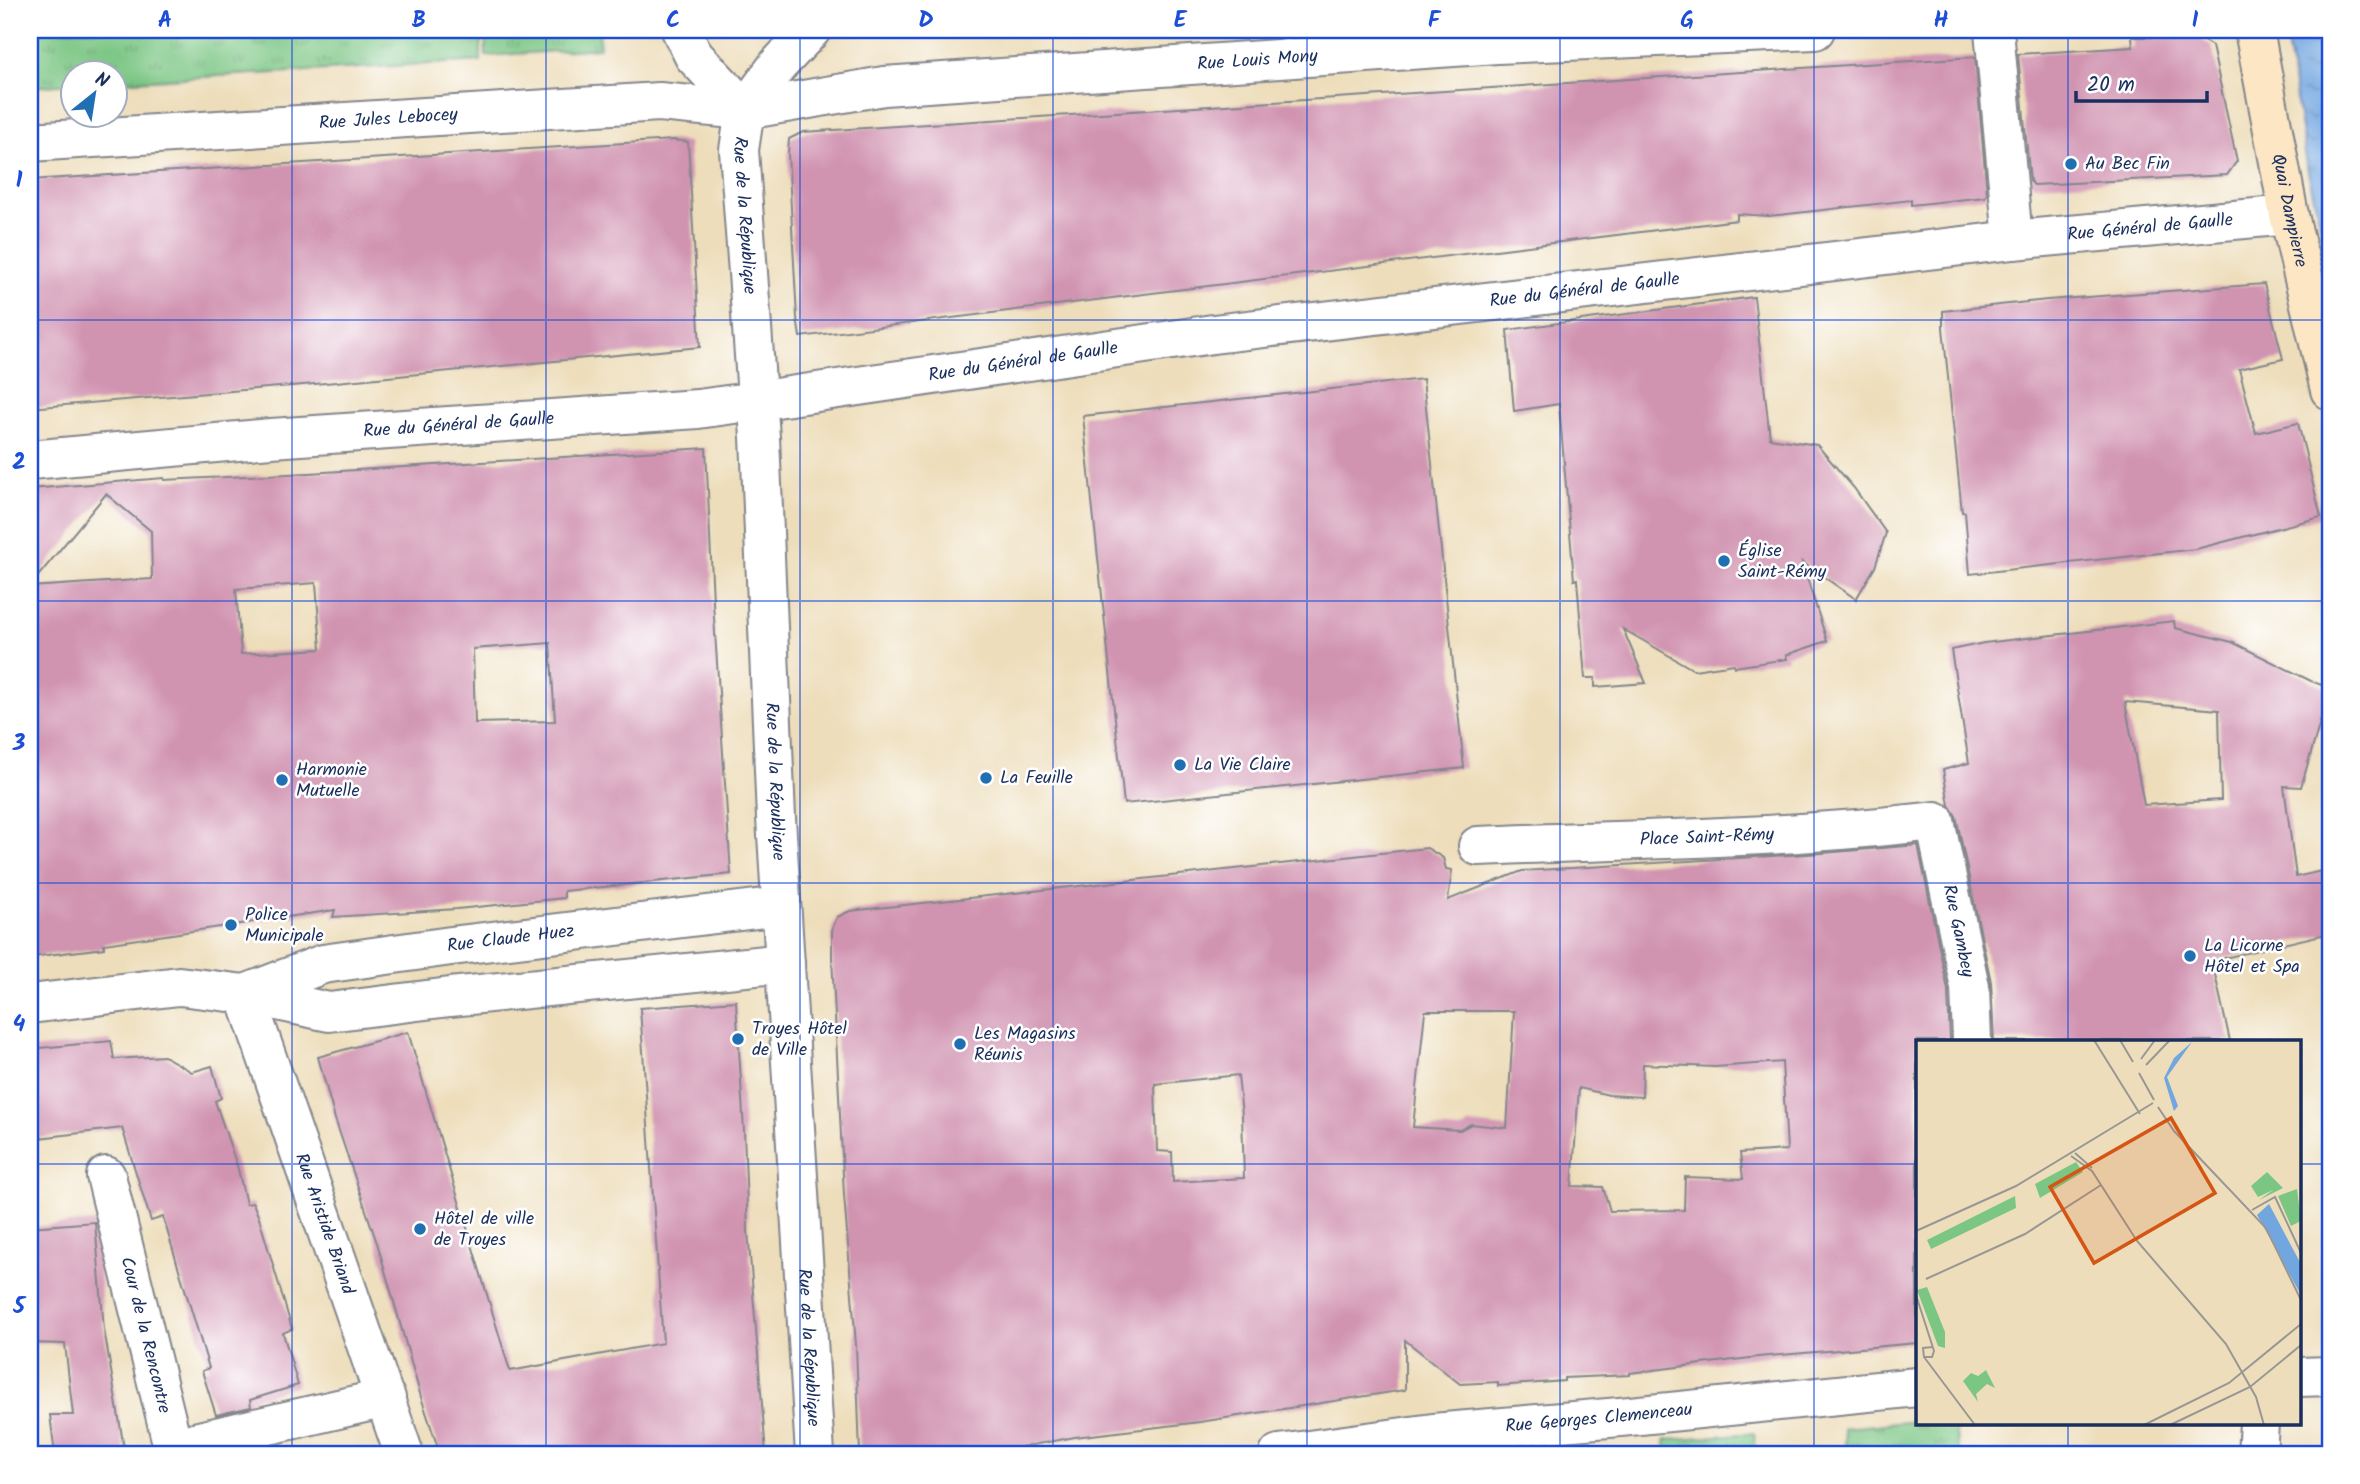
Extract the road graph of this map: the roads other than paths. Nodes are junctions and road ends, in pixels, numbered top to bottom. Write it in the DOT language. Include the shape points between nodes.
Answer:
graph roads {
  1 [pos="681,30"];
  2 [pos="811,30"];
  3 [pos="1815,30"];
  4 [pos="1994,30"];
  5 [pos="2254,30"];
  6 [pos="782,47"];
  7 [pos="746,110"];
  8 [pos="30,142"];
  9 [pos="2289,215"];
  10 [pos="2013,240"];
  11 [pos="2330,390"];
  12 [pos="756,401"];
  13 [pos="30,460"];
  14 [pos="1935,821"];
  15 [pos="1478,846"];
  16 [pos="781,906"];
  17 [pos="785,963"];
  18 [pos="245,994"];
  19 [pos="30,1004"];
  20 [pos="1972,1040"];
  21 [pos="106,1175"];
  22 [pos="2330,1376"];
  23 [pos="2300,1377"];
  24 [pos="1916,1387"];
  25 [pos="386,1398"];
  26 [pos="2259,1424"];
  27 [pos="1343,1450"];
  28 [pos="404,1454"];
  29 [pos="815,1454"];
  30 [pos="1279,1454"];
  31 [pos="2257,1454"];
  1 -- 7 [label="street" via="694,56"];
  2 -- 6 [label="street"];
  3 -- 7 [label="street, Rue Louis Mony" via="1497,44 875,87"];
  4 -- 10 [label="street"];
  5 -- 9 [label="main road, Quai Dampierre"];
  6 -- 7 [label="street"];
  7 -- 8 [label="street, Rue Jules Lebocey" via="659,102"];
  7 -- 12 [label="street, Rue de la République" via="739,150"];
  9 -- 10 [label="street, Rue Général de Gaulle"];
  9 -- 11 [label="main road, Quai Dampierre"];
  10 -- 12 [label="street, Rue du Général de Gaulle" via="1213,334"];
  12 -- 13 [label="street, Rue du Général de Gaulle"];
  12 -- 16 [label="street, Rue de la République"];
  14 -- 15 [label="street, Place Saint-Rémy" via="1779,836"];
  14 -- 20 [label="street, Rue Gambey" via="1969,988"];
  16 -- 17 [label="street, Rue de la République"];
  16 -- 18 [label="street, Rue Claude Huez" via="323,964"];
  17 -- 18 [label="street, Rue Claude Huez" via="329,1012"];
  17 -- 29 [label="street, Rue de la République"];
  18 -- 19 [label="street, Rue Claude Huez" via="179,986"];
  18 -- 25 [label="street, Rue Aristide Briand"];
  21 -- 25 [label="street, Cour de la Rencontre" via="173,1447"];
  22 -- 23 [label="street"];
  24 -- 27 [label="street, Rue Georges Clemenceau" via="1433,1433"];
  25 -- 28 [label="street, Rue Aristide Briand"];
  26 -- 31 [label="street"];
  27 -- 30 [label="street, Rue Georges Clemenceau"];
}
